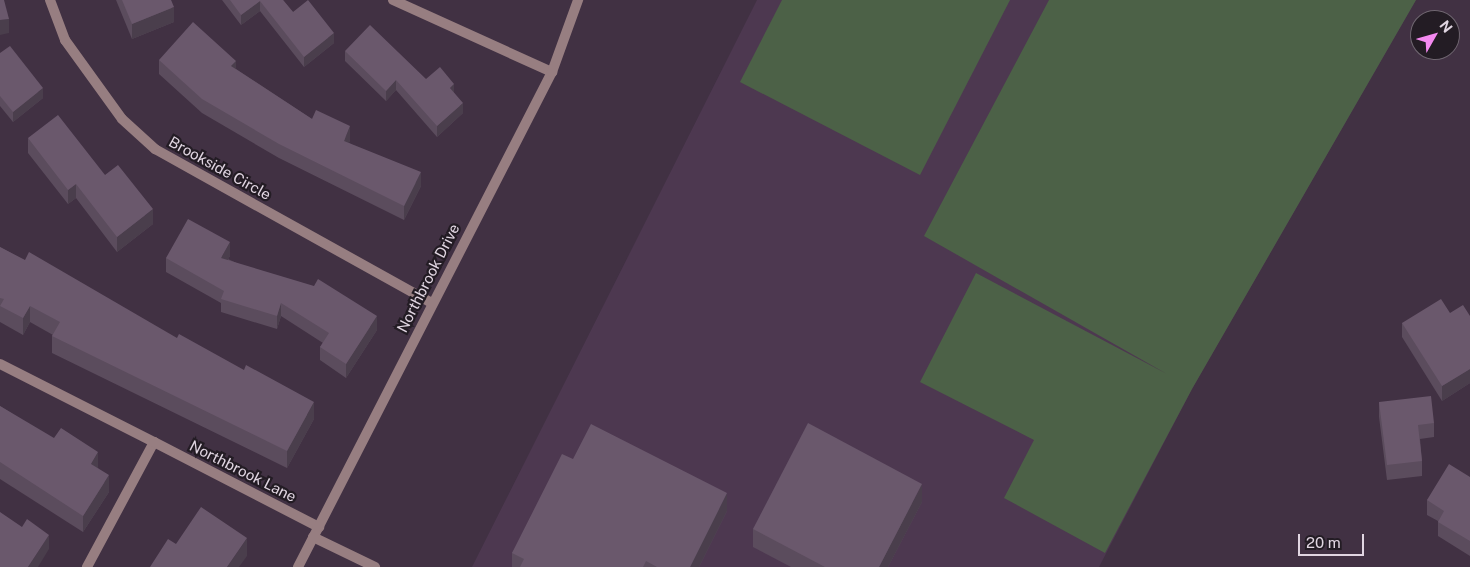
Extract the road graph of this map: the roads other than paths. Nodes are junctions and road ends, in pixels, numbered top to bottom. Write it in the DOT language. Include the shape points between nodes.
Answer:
graph roads {
  1 [pos="50,0"];
  2 [pos="393,0"];
  3 [pos="578,0"];
  4 [pos="552,72"];
  5 [pos="432,303"];
  6 [pos="0,364"];
  7 [pos="154,442"];
  8 [pos="319,527"];
  9 [pos="313,537"];
  10 [pos="87,567"];
  11 [pos="298,567"];
  12 [pos="374,567"];
  1 -- 5 [label="street, Brookside Circle" via="65,40 122,119 155,149"];
  2 -- 4 [label="street"];
  3 -- 4 [label="street, Northbrook Drive"];
  4 -- 5 [label="street, Northbrook Drive"];
  5 -- 8 [label="street, Northbrook Drive"];
  6 -- 7 [label="street, Northbrook Lane"];
  7 -- 8 [label="street, Northbrook Lane"];
  7 -- 10 [label="street"];
  8 -- 9 [label="street, Northbrook Drive"];
  9 -- 11 [label="street, Northbrook Drive"];
  9 -- 12 [label="street"];
}
